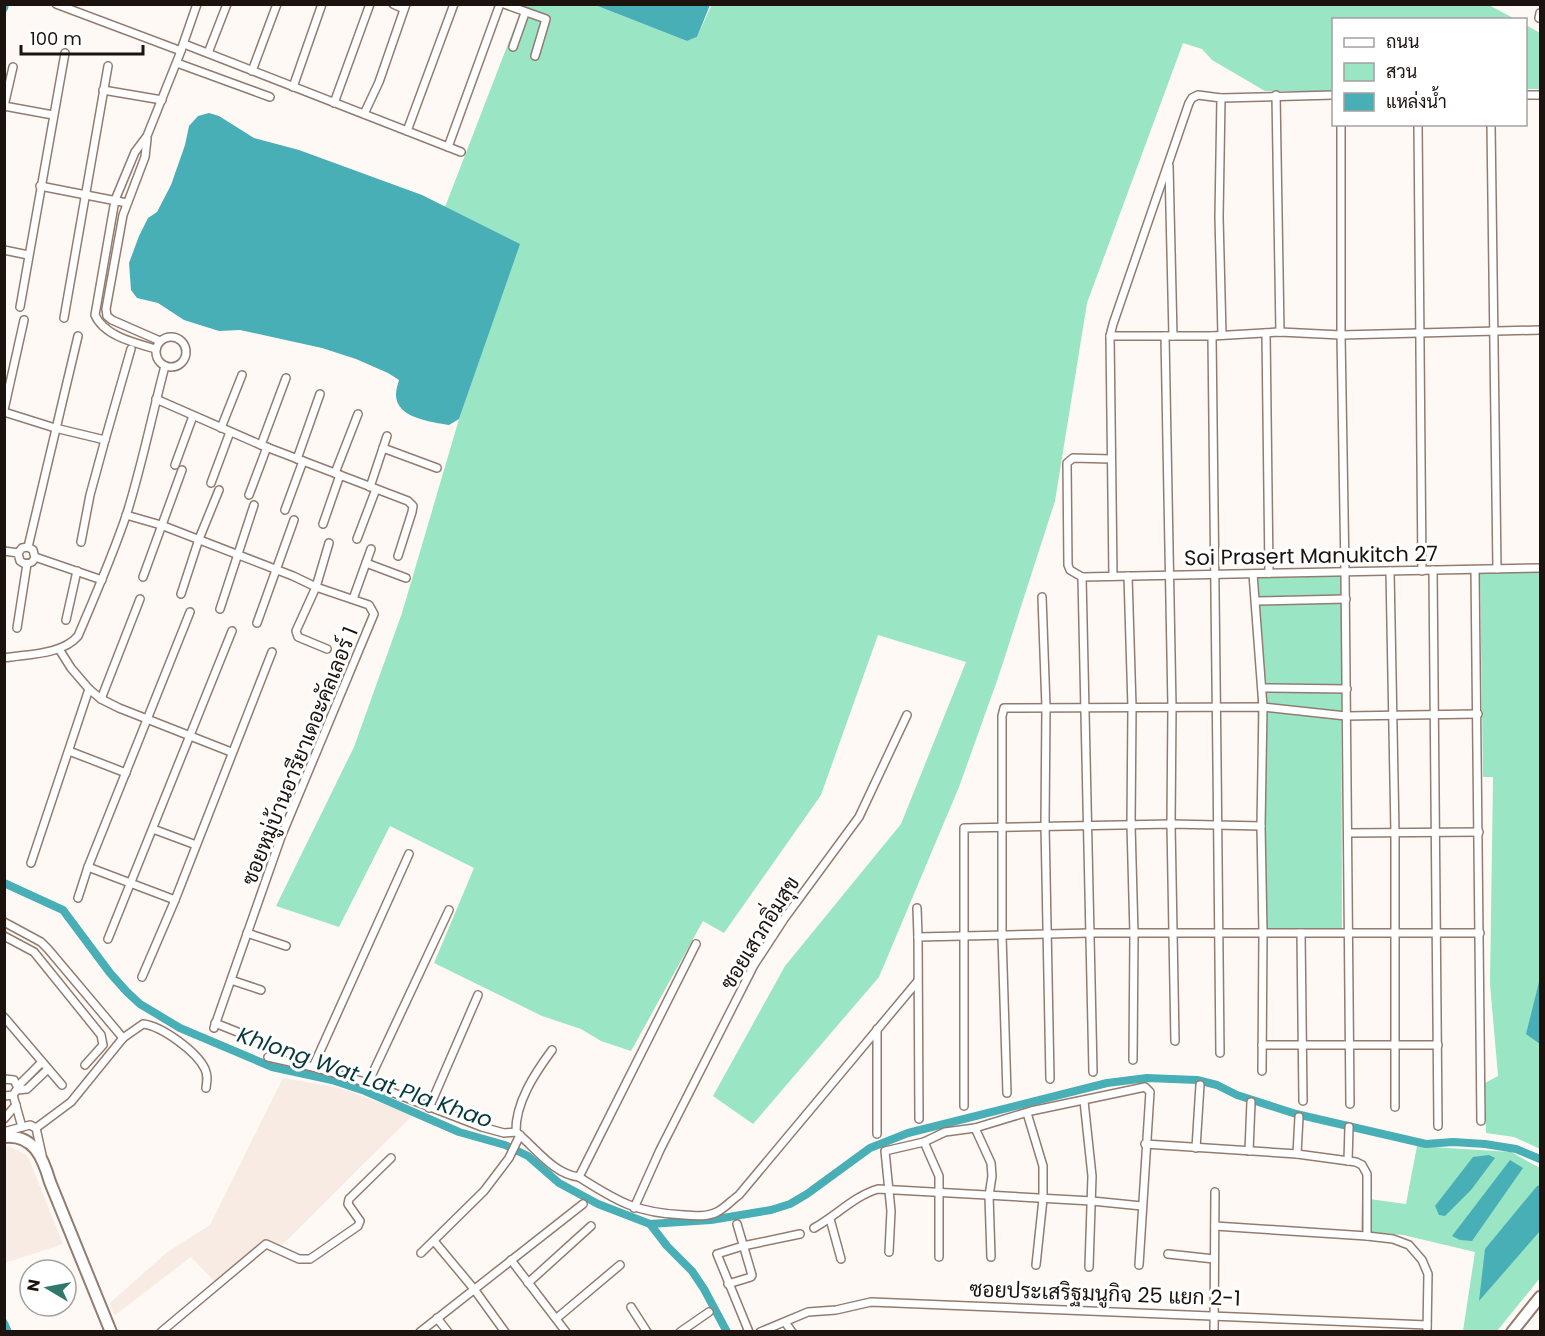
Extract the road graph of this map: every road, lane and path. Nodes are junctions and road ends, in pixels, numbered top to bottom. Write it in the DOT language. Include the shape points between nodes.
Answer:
graph roads {
  1 [pos="56,4"];
  2 [pos="197,4"];
  3 [pos="227,4"];
  4 [pos="277,4"];
  5 [pos="322,4"];
  6 [pos="370,4"];
  7 [pos="393,4"];
  8 [pos="454,4"];
  9 [pos="502,4"];
  10 [pos="405,7"];
  11 [pos="525,13"];
  12 [pos="513,47"];
  13 [pos="182,48"];
  14 [pos="65,53"];
  15 [pos="208,53"];
  16 [pos="535,56"];
  17 [pos="177,63"];
  18 [pos="108,66"];
  19 [pos="12,67"];
  20 [pos="252,71"];
  21 [pos="293,87"];
  22 [pos="104,90"];
  23 [pos="1276,95"];
  24 [pos="1332,95"];
  25 [pos="270,97"];
  26 [pos="1221,98"];
  27 [pos="162,100"];
  28 [pos="334,103"];
  29 [pos="4,106"];
  30 [pos="364,114"];
  31 [pos="53,115"];
  32 [pos="1341,126"];
  33 [pos="1418,126"];
  34 [pos="1491,126"];
  35 [pos="407,131"];
  36 [pos="147,136"];
  37 [pos="448,147"];
  38 [pos="461,152"];
  39 [pos="1169,160"];
  40 [pos="40,186"];
  41 [pos="86,195"];
  42 [pos="115,200"];
  43 [pos="127,203"];
  44 [pos="4,250"];
  45 [pos="28,255"];
  46 [pos="20,307"];
  47 [pos="64,318"];
  48 [pos="24,321"];
  49 [pos="1540,330"];
  50 [pos="1494,331"];
  51 [pos="1419,332"];
  52 [pos="1266,333"];
  53 [pos="1280,333"];
  54 [pos="1222,335"];
  55 [pos="1341,335"];
  56 [pos="78,336"];
  57 [pos="1110,336"];
  58 [pos="1165,336"];
  59 [pos="1173,336"];
  60 [pos="1212,336"];
  61 [pos="160,341"];
  62 [pos="130,349"];
  63 [pos="156,349"];
  64 [pos="165,366"];
  65 [pos="242,375"];
  66 [pos="286,378"];
  67 [pos="320,394"];
  68 [pos="156,399"];
  69 [pos="4,411"];
  70 [pos="358,414"];
  71 [pos="193,416"];
  72 [pos="55,428"];
  73 [pos="222,428"];
  74 [pos="230,432"];
  75 [pos="387,436"];
  76 [pos="105,440"];
  77 [pos="264,446"];
  78 [pos="383,448"];
  79 [pos="1111,459"];
  80 [pos="300,460"];
  81 [pos="437,468"];
  82 [pos="338,474"];
  83 [pos="211,483"];
  84 [pos="373,488"];
  85 [pos="219,490"];
  86 [pos="249,495"];
  87 [pos="254,505"];
  88 [pos="285,510"];
  89 [pos="126,515"];
  90 [pos="294,520"];
  91 [pos="323,524"];
  92 [pos="160,525"];
  93 [pos="357,538"];
  94 [pos="199,539"];
  95 [pos="81,542"];
  96 [pos="329,543"];
  97 [pos="28,547"];
  98 [pos="371,549"];
  99 [pos="4,551"];
  100 [pos="18,553"];
  101 [pos="237,554"];
  102 [pos="398,556"];
  103 [pos="35,557"];
  104 [pos="366,563"];
  105 [pos="27,564"];
  106 [pos="1540,568"];
  107 [pos="1497,569"];
  108 [pos="277,570"];
  109 [pos="1433,570"];
  110 [pos="1475,570"];
  111 [pos="1390,571"];
  112 [pos="1422,571"];
  113 [pos="77,572"];
  114 [pos="1345,572"];
  115 [pos="1269,573"];
  116 [pos="1216,574"];
  117 [pos="1253,574"];
  118 [pos="1169,575"];
  119 [pos="1113,576"];
  120 [pos="1128,576"];
  121 [pos="143,577"];
  122 [pos="1082,577"];
  123 [pos="406,578"];
  124 [pos="102,580"];
  125 [pos="316,586"];
  126 [pos="181,594"];
  127 [pos="1042,597"];
  128 [pos="140,599"];
  129 [pos="353,599"];
  130 [pos="1346,599"];
  131 [pos="1256,602"];
  132 [pos="220,609"];
  133 [pos="190,612"];
  134 [pos="66,620"];
  135 [pos="257,623"];
  136 [pos="17,628"];
  137 [pos="232,631"];
  138 [pos="59,649"];
  139 [pos="327,649"];
  140 [pos="272,652"];
  141 [pos="4,658"];
  142 [pos="1262,688"];
  143 [pos="89,689"];
  144 [pos="1347,689"];
  145 [pos="101,699"];
  146 [pos="1046,707"];
  147 [pos="1085,707"];
  148 [pos="1132,707"];
  149 [pos="1172,707"];
  150 [pos="1263,707"];
  151 [pos="1215,708"];
  152 [pos="1435,714"];
  153 [pos="1478,714"];
  154 [pos="907,715"];
  155 [pos="1392,715"];
  156 [pos="1346,716"];
  157 [pos="147,719"];
  158 [pos="190,736"];
  159 [pos="69,751"];
  160 [pos="231,752"];
  161 [pos="126,773"];
  162 [pos="1171,824"];
  163 [pos="1217,824"];
  164 [pos="1045,825"];
  165 [pos="1088,825"];
  166 [pos="1131,825"];
  167 [pos="1261,826"];
  168 [pos="1001,827"];
  169 [pos="153,828"];
  170 [pos="1479,832"];
  171 [pos="1348,833"];
  172 [pos="1395,833"];
  173 [pos="1436,833"];
  174 [pos="195,845"];
  175 [pos="409,854"];
  176 [pos="31,863"];
  177 [pos="88,867"];
  178 [pos="131,884"];
  179 [pos="78,898"];
  180 [pos="175,900"];
  181 [pos="917,908"];
  182 [pos="449,910"];
  183 [pos="4,922"];
  184 [pos="247,933"];
  185 [pos="1090,933"];
  186 [pos="1174,933"];
  187 [pos="1218,933"];
  188 [pos="1263,933"];
  189 [pos="1301,933"];
  190 [pos="1394,933"];
  191 [pos="1437,933"];
  192 [pos="1480,933"];
  193 [pos="1134,934"];
  194 [pos="1348,934"];
  195 [pos="1046,935"];
  196 [pos="4,936"];
  197 [pos="963,936"];
  198 [pos="1002,936"];
  199 [pos="918,937"];
  200 [pos="108,939"];
  201 [pos="696,944"];
  202 [pos="286,946"];
  203 [pos="142,977"];
  204 [pos="231,980"];
  205 [pos="917,982"];
  206 [pos="261,990"];
  207 [pos="478,995"];
  208 [pos="4,1017"];
  209 [pos="878,1029"];
  210 [pos="240,1033"];
  211 [pos="123,1038"];
  212 [pos="1175,1041"];
  213 [pos="1262,1045"];
  214 [pos="1303,1046"];
  215 [pos="1349,1046"];
  216 [pos="1395,1046"];
  217 [pos="1438,1046"];
  218 [pos="552,1050"];
  219 [pos="1220,1053"];
  220 [pos="268,1057"];
  221 [pos="1133,1060"];
  222 [pos="42,1062"];
  223 [pos="85,1065"];
  224 [pos="313,1067"];
  225 [pos="48,1069"];
  226 [pos="1262,1071"];
  227 [pos="1094,1072"];
  228 [pos="4,1079"];
  229 [pos="1050,1079"];
  230 [pos="368,1083"];
  231 [pos="1200,1084"];
  232 [pos="62,1085"];
  233 [pos="206,1088"];
  234 [pos="16,1090"];
  235 [pos="1007,1093"];
  236 [pos="4,1096"];
  237 [pos="1084,1101"];
  238 [pos="1303,1101"];
  239 [pos="1251,1102"];
  240 [pos="1350,1104"];
  241 [pos="16,1105"];
  242 [pos="964,1106"];
  243 [pos="1395,1107"];
  244 [pos="429,1108"];
  245 [pos="1028,1113"];
  246 [pos="1299,1117"];
  247 [pos="4,1119"];
  248 [pos="919,1119"];
  249 [pos="1481,1121"];
  250 [pos="1438,1126"];
  251 [pos="22,1127"];
  252 [pos="1349,1127"];
  253 [pos="36,1128"];
  254 [pos="975,1128"];
  255 [pos="877,1134"];
  256 [pos="4,1135"];
  257 [pos="518,1136"];
  258 [pos="924,1142"];
  259 [pos="1145,1144"];
  260 [pos="1196,1148"];
  261 [pos="1249,1151"];
  262 [pos="1297,1154"];
  263 [pos="42,1157"];
  264 [pos="391,1158"];
  265 [pos="1348,1161"];
  266 [pos="579,1177"];
  267 [pos="889,1189"];
  268 [pos="1215,1192"];
  269 [pos="939,1194"];
  270 [pos="989,1196"];
  271 [pos="1043,1198"];
  272 [pos="1092,1201"];
  273 [pos="583,1204"];
  274 [pos="1142,1206"];
  275 [pos="634,1208"];
  276 [pos="830,1219"];
  277 [pos="737,1224"];
  278 [pos="591,1226"];
  279 [pos="1215,1226"];
  280 [pos="814,1228"];
  281 [pos="800,1233"];
  282 [pos="1367,1236"];
  283 [pos="434,1241"];
  284 [pos="743,1246"];
  285 [pos="889,1252"];
  286 [pos="421,1253"];
  287 [pos="1168,1254"];
  288 [pos="939,1257"];
  289 [pos="991,1257"];
  290 [pos="841,1259"];
  291 [pos="1214,1259"];
  292 [pos="511,1260"];
  293 [pos="620,1265"];
  294 [pos="1036,1265"];
  295 [pos="1139,1265"];
  296 [pos="1089,1267"];
  297 [pos="528,1283"];
  298 [pos="728,1284"];
  299 [pos="474,1289"];
  300 [pos="1540,1297"];
  301 [pos="631,1307"];
  302 [pos="709,1312"];
  303 [pos="1214,1315"];
  304 [pos="437,1318"];
  305 [pos="556,1318"];
  306 [pos="785,1322"];
  307 [pos="1427,1328"];
  308 [pos="111,1332"];
  309 [pos="161,1332"];
  310 [pos="420,1332"];
  311 [pos="448,1332"];
  312 [pos="505,1332"];
  313 [pos="566,1332"];
  314 [pos="647,1332"];
  315 [pos="680,1332"];
  316 [pos="749,1332"];
  317 [pos="760,1332"];
  318 [pos="792,1332"];
  319 [pos="1214,1332"];
  320 [pos="1512,1332"];
  1 -- 13 [label="street"];
  2 -- 13 [label="street"];
  3 -- 15 [label="street"];
  4 -- 20 [label="street"];
  5 -- 21 [label="street"];
  6 -- 28 [label="street"];
  7 -- 10 [label="street"];
  8 -- 35 [label="street"];
  9 -- 11 [label="street"];
  9 -- 37 [label="street"];
  10 -- 30 [label="street"];
  11 -- 12 [label="street"];
  11 -- 16 [label="street" via="546,19"];
  13 -- 15 [label="street"];
  13 -- 17 [label="street"];
  14 -- 31 [label="street"];
  15 -- 20 [label="street"];
  17 -- 25 [label="street"];
  17 -- 27 [label="street"];
  18 -- 22 [label="street"];
  19 -- 29 [label="street"];
  20 -- 21 [label="street"];
  21 -- 28 [label="street"];
  22 -- 27 [label="street"];
  22 -- 41 [label="street"];
  23 -- 24 [label="street"];
  23 -- 26 [label="street"];
  23 -- 53 [label="street"];
  26 -- 39 [label="street" via="1192,98"];
  26 -- 54 [label="street"];
  27 -- 36 [label="street"];
  28 -- 30 [label="street"];
  29 -- 31 [label="street"];
  30 -- 35 [label="street"];
  31 -- 40 [label="street"];
  32 -- 55 [label="street"];
  33 -- 51 [label="street"];
  34 -- 50 [label="street"];
  35 -- 37 [label="street"];
  36 -- 42 [label="street" via="135,152"];
  36 -- 43 [label="street" via="145,156"];
  37 -- 38 [label="street"];
  39 -- 57 [label="street"];
  39 -- 59 [label="street"];
  40 -- 41 [label="street"];
  40 -- 45 [label="street"];
  41 -- 42 [label="street"];
  41 -- 47 [label="street"];
  42 -- 43 [label="street"];
  42 -- 63 [label="street" via="95,315 106,329"];
  43 -- 61 [label="street" via="107,316"];
  44 -- 45 [label="street"];
  45 -- 46 [label="street"];
  48 -- 69 [label="street"];
  49 -- 50 [label="street"];
  50 -- 51 [label="street"];
  50 -- 107 [label="street"];
  51 -- 55 [label="street"];
  51 -- 112 [label="street"];
  52 -- 53 [label="street"];
  52 -- 54 [label="street"];
  52 -- 115 [label="street"];
  53 -- 55 [label="street"];
  54 -- 60 [label="street"];
  55 -- 114 [label="street"];
  56 -- 72 [label="street"];
  57 -- 58 [label="street"];
  57 -- 79 [label="street"];
  58 -- 59 [label="street"];
  58 -- 118 [label="street"];
  59 -- 60 [label="street"];
  60 -- 116 [label="street"];
  61 -- 63 [label="street"];
  61 -- 64 [label="street" via="179,339 186,350 183,362"];
  62 -- 76 [label="street"];
  63 -- 64 [label="street" via="157,359"];
  64 -- 68 [label="street"];
  65 -- 73 [label="street"];
  66 -- 77 [label="street"];
  67 -- 80 [label="street"];
  68 -- 71 [label="street"];
  68 -- 89 [label="street"];
  69 -- 72 [label="street"];
  70 -- 82 [label="street"];
  71 -- 73 [label="street"];
  71 -- 92 [label="street"];
  72 -- 76 [label="street"];
  72 -- 97 [label="street"];
  73 -- 74 [label="street"];
  74 -- 77 [label="street"];
  74 -- 83 [label="street"];
  75 -- 78 [label="street"];
  76 -- 95 [label="street"];
  77 -- 80 [label="street"];
  77 -- 86 [label="street"];
  78 -- 81 [label="street"];
  78 -- 84 [label="street"];
  79 -- 119 [label="street"];
  79 -- 122 [label="street" via="1073,458 1067,463 1068,565"];
  80 -- 82 [label="street"];
  80 -- 88 [label="street"];
  82 -- 84 [label="street"];
  82 -- 91 [label="street"];
  84 -- 93 [label="street"];
  84 -- 102 [label="street" via="413,506"];
  85 -- 94 [label="street"];
  87 -- 101 [label="street"];
  89 -- 92 [label="street, ซอยหมู่บ้านอารียาเดอะคัลเลอร์ 1"];
  89 -- 124 [label="street"];
  90 -- 108 [label="street"];
  92 -- 94 [label="street, ซอยหมู่บ้านอารียาเดอะคัลเลอร์ 1"];
  92 -- 121 [label="street"];
  94 -- 101 [label="street, ซอยหมู่บ้านอารียาเดอะคัลเลอร์ 1"];
  94 -- 126 [label="street"];
  96 -- 125 [label="street"];
  97 -- 100 [label="street"];
  97 -- 103 [label="street"];
  98 -- 104 [label="street"];
  99 -- 100 [label="street"];
  100 -- 105 [label="street" via="20,561"];
  101 -- 108 [label="street, ซอยหมู่บ้านอารียาเดอะคัลเลอร์ 1"];
  101 -- 132 [label="street"];
  103 -- 105 [label="street"];
  103 -- 113 [label="street"];
  104 -- 123 [label="street"];
  104 -- 129 [label="street"];
  105 -- 136 [label="street"];
  106 -- 107 [label="street, Soi Prasert Manukitch 27"];
  107 -- 110 [label="street, Soi Prasert Manukitch 27"];
  108 -- 125 [label="street, ซอยหมู่บ้านอารียาเดอะคัลเลอร์ 1"];
  108 -- 135 [label="street"];
  109 -- 110 [label="street, Soi Prasert Manukitch 27"];
  109 -- 112 [label="street, Soi Prasert Manukitch 27"];
  109 -- 152 [label="street"];
  110 -- 153 [label="street"];
  111 -- 112 [label="street, Soi Prasert Manukitch 27"];
  111 -- 114 [label="street, Soi Prasert Manukitch 27"];
  111 -- 155 [label="street"];
  113 -- 124 [label="street"];
  113 -- 134 [label="street"];
  114 -- 115 [label="street, Soi Prasert Manukitch 27"];
  114 -- 130 [label="street"];
  115 -- 117 [label="street, Soi Prasert Manukitch 27"];
  116 -- 117 [label="street, Soi Prasert Manukitch 27"];
  116 -- 118 [label="street, Soi Prasert Manukitch 27"];
  116 -- 151 [label="street"];
  117 -- 131 [label="street"];
  118 -- 120 [label="street, Soi Prasert Manukitch 27"];
  118 -- 149 [label="street"];
  119 -- 120 [label="street, Soi Prasert Manukitch 27"];
  119 -- 122 [label="street, Soi Prasert Manukitch 27"];
  120 -- 148 [label="street"];
  122 -- 147 [label="street"];
  124 -- 138 [label="street" via="78,636"];
  125 -- 129 [label="street, ซอยหมู่บ้านอารียาเดอะคัลเลอร์ 1"];
  125 -- 139 [label="street" via="296,635"];
  127 -- 146 [label="street"];
  128 -- 145 [label="street"];
  129 -- 184 [label="street, ซอยหมู่บ้านอารียาเดอะคัลเลอร์ 1" via="372,607 374,617 285,827"];
  130 -- 131 [label="street"];
  130 -- 144 [label="street"];
  131 -- 142 [label="street"];
  133 -- 157 [label="street"];
  137 -- 158 [label="street"];
  138 -- 141 [label="street"];
  138 -- 143 [label="street"];
  140 -- 160 [label="street"];
  142 -- 144 [label="street"];
  142 -- 150 [label="street"];
  143 -- 145 [label="street"];
  143 -- 159 [label="street"];
  144 -- 156 [label="street"];
  145 -- 157 [label="street"];
  146 -- 147 [label="street"];
  146 -- 164 [label="street"];
  146 -- 168 [label="street" via="1002,710"];
  147 -- 148 [label="street"];
  147 -- 165 [label="street"];
  148 -- 149 [label="street"];
  148 -- 166 [label="street"];
  149 -- 151 [label="street"];
  149 -- 162 [label="street"];
  150 -- 151 [label="street"];
  150 -- 156 [label="street"];
  150 -- 167 [label="street"];
  151 -- 163 [label="street"];
  152 -- 153 [label="street"];
  152 -- 155 [label="street"];
  152 -- 173 [label="street"];
  153 -- 170 [label="street"];
  154 -- 275 [label="street, ซอยเสวกอิ่มสุข" via="859,817 754,965"];
  155 -- 156 [label="street"];
  155 -- 172 [label="street"];
  156 -- 171 [label="street"];
  157 -- 158 [label="street"];
  157 -- 161 [label="street"];
  158 -- 160 [label="street"];
  158 -- 169 [label="street"];
  159 -- 161 [label="street"];
  159 -- 176 [label="street"];
  160 -- 174 [label="street"];
  161 -- 177 [label="street"];
  162 -- 163 [label="street"];
  162 -- 166 [label="street"];
  162 -- 186 [label="street"];
  163 -- 167 [label="street"];
  163 -- 187 [label="street"];
  164 -- 165 [label="street"];
  164 -- 168 [label="street"];
  164 -- 195 [label="street"];
  165 -- 166 [label="street"];
  165 -- 185 [label="street"];
  166 -- 193 [label="street"];
  167 -- 188 [label="street"];
  168 -- 197 [label="street" via="964,828"];
  168 -- 198 [label="street"];
  169 -- 174 [label="street"];
  169 -- 178 [label="street"];
  170 -- 173 [label="street"];
  170 -- 192 [label="street"];
  171 -- 172 [label="street"];
  171 -- 194 [label="street"];
  172 -- 173 [label="street"];
  172 -- 190 [label="street"];
  173 -- 191 [label="street"];
  174 -- 180 [label="street"];
  175 -- 224 [label="street"];
  177 -- 178 [label="street"];
  177 -- 179 [label="street"];
  178 -- 180 [label="street"];
  178 -- 200 [label="street"];
  180 -- 203 [label="street"];
  181 -- 199 [label="street"];
  182 -- 230 [label="street"];
  183 -- 211 [label="street" via="41,942"];
  184 -- 202 [label="street"];
  184 -- 204 [label="street, ซอยหมู่บ้านอารียาเดอะคัลเลอร์ 1"];
  185 -- 193 [label="street"];
  185 -- 195 [label="street"];
  185 -- 227 [label="street"];
  186 -- 187 [label="street"];
  186 -- 193 [label="street"];
  186 -- 212 [label="street"];
  187 -- 188 [label="street"];
  187 -- 219 [label="street"];
  188 -- 189 [label="street"];
  188 -- 213 [label="street"];
  189 -- 194 [label="street"];
  189 -- 214 [label="street"];
  190 -- 191 [label="street"];
  190 -- 194 [label="street"];
  190 -- 216 [label="street"];
  191 -- 192 [label="street"];
  191 -- 217 [label="street"];
  192 -- 249 [label="street"];
  193 -- 221 [label="street"];
  194 -- 215 [label="street"];
  195 -- 198 [label="street"];
  195 -- 229 [label="street"];
  196 -- 223 [label="street" via="34,952 101,1035 103,1045"];
  197 -- 198 [label="street"];
  197 -- 199 [label="street"];
  197 -- 242 [label="street"];
  198 -- 235 [label="street"];
  199 -- 205 [label="street"];
  201 -- 266 [label="street"];
  204 -- 206 [label="street"];
  204 -- 210 [label="street, ซอยหมู่บ้านอารียาเดอะคัลเลอร์ 1" via="215,1026"];
  205 -- 209 [label="street"];
  205 -- 248 [label="street"];
  207 -- 244 [label="street"];
  208 -- 222 [label="street"];
  209 -- 255 [label="street"];
  209 -- 275 [label="street" via="739,1195 717,1212 701,1216 668,1215"];
  211 -- 233 [label="street" via="143,1024 180,1042 205,1067"];
  211 -- 253 [label="street" via="71,1102"];
  213 -- 214 [label="street"];
  213 -- 226 [label="street"];
  214 -- 215 [label="street"];
  214 -- 238 [label="street"];
  215 -- 216 [label="street"];
  215 -- 240 [label="street"];
  216 -- 217 [label="street"];
  216 -- 243 [label="street"];
  217 -- 250 [label="street"];
  218 -- 257 [label="street" via="515,1118"];
  220 -- 224 [label="street"];
  222 -- 225 [label="street"];
  222 -- 234 [label="street"];
  224 -- 230 [label="street"];
  225 -- 232 [label="street"];
  225 -- 234 [label="street" via="27,1089"];
  228 -- 234 [label="street" via="12,1078"];
  230 -- 244 [label="street"];
  231 -- 260 [label="street"];
  234 -- 236 [label="street"];
  234 -- 241 [label="street"];
  237 -- 245 [label="street"];
  237 -- 259 [label="street" via="1147,1088 1150,1092"];
  237 -- 272 [label="street"];
  239 -- 261 [label="street"];
  241 -- 247 [label="street"];
  241 -- 251 [label="street"];
  244 -- 257 [label="street"];
  245 -- 254 [label="street"];
  245 -- 271 [label="street" via="1043,1166"];
  246 -- 262 [label="street"];
  251 -- 253 [label="street"];
  251 -- 256 [label="street"];
  252 -- 265 [label="street"];
  253 -- 263 [label="street"];
  254 -- 258 [label="street" via="945,1132"];
  254 -- 270 [label="street" via="991,1162"];
  256 -- 263 [label="main road" via="21,1138"];
  257 -- 266 [label="street" via="559,1170"];
  257 -- 283 [label="street" via="509,1158 484,1191"];
  258 -- 267 [label="street" via="885,1151"];
  258 -- 269 [label="street" via="939,1176"];
  259 -- 260 [label="street"];
  259 -- 274 [label="street"];
  260 -- 261 [label="street"];
  261 -- 262 [label="street"];
  262 -- 265 [label="street"];
  263 -- 308 [label="main road"];
  264 -- 309 [label="street" via="349,1199 348,1204 360,1221 358,1226 310,1259 266,1244"];
  265 -- 282 [label="street" via="1362,1165 1367,1174"];
  266 -- 275 [label="street"];
  267 -- 269 [label="street"];
  267 -- 276 [label="street" via="865,1193"];
  267 -- 285 [label="street"];
  268 -- 279 [label="street"];
  269 -- 270 [label="street"];
  269 -- 288 [label="street"];
  270 -- 271 [label="street"];
  270 -- 289 [label="street"];
  271 -- 272 [label="street"];
  271 -- 294 [label="street"];
  272 -- 274 [label="street"];
  272 -- 296 [label="street"];
  273 -- 292 [label="street"];
  274 -- 295 [label="street"];
  276 -- 280 [label="street"];
  276 -- 290 [label="street"];
  277 -- 284 [label="street"];
  278 -- 297 [label="street"];
  279 -- 282 [label="street"];
  279 -- 291 [label="street"];
  281 -- 284 [label="street"];
  282 -- 307 [label="street" via="1402,1241 1422,1260 1428,1274"];
  283 -- 286 [label="street"];
  283 -- 299 [label="street"];
  284 -- 298 [label="street" via="752,1276"];
  284 -- 298 [label="street" via="717,1254"];
  287 -- 291 [label="street"];
  291 -- 303 [label="street"];
  292 -- 297 [label="street"];
  292 -- 299 [label="street"];
  293 -- 305 [label="street"];
  297 -- 305 [label="street"];
  298 -- 316 [label="street"];
  299 -- 304 [label="street"];
  299 -- 312 [label="street"];
  300 -- 320 [label="main road"];
  301 -- 314 [label="street"];
  302 -- 315 [label="street"];
  303 -- 306 [label="street, ซอยประเสริฐมนูกิจ 25 แยก 2-1" via="871,1302 808,1312"];
  303 -- 307 [label="street, ซอยประเสริฐมนูกิจ 25 แยก 2-1"];
  303 -- 319 [label="street"];
  304 -- 310 [label="street"];
  304 -- 311 [label="street"];
  305 -- 313 [label="street"];
  306 -- 317 [label="street, ซอยประเสริฐมนูกิจ 25 แยก 2-1"];
  306 -- 318 [label="street"];
}
